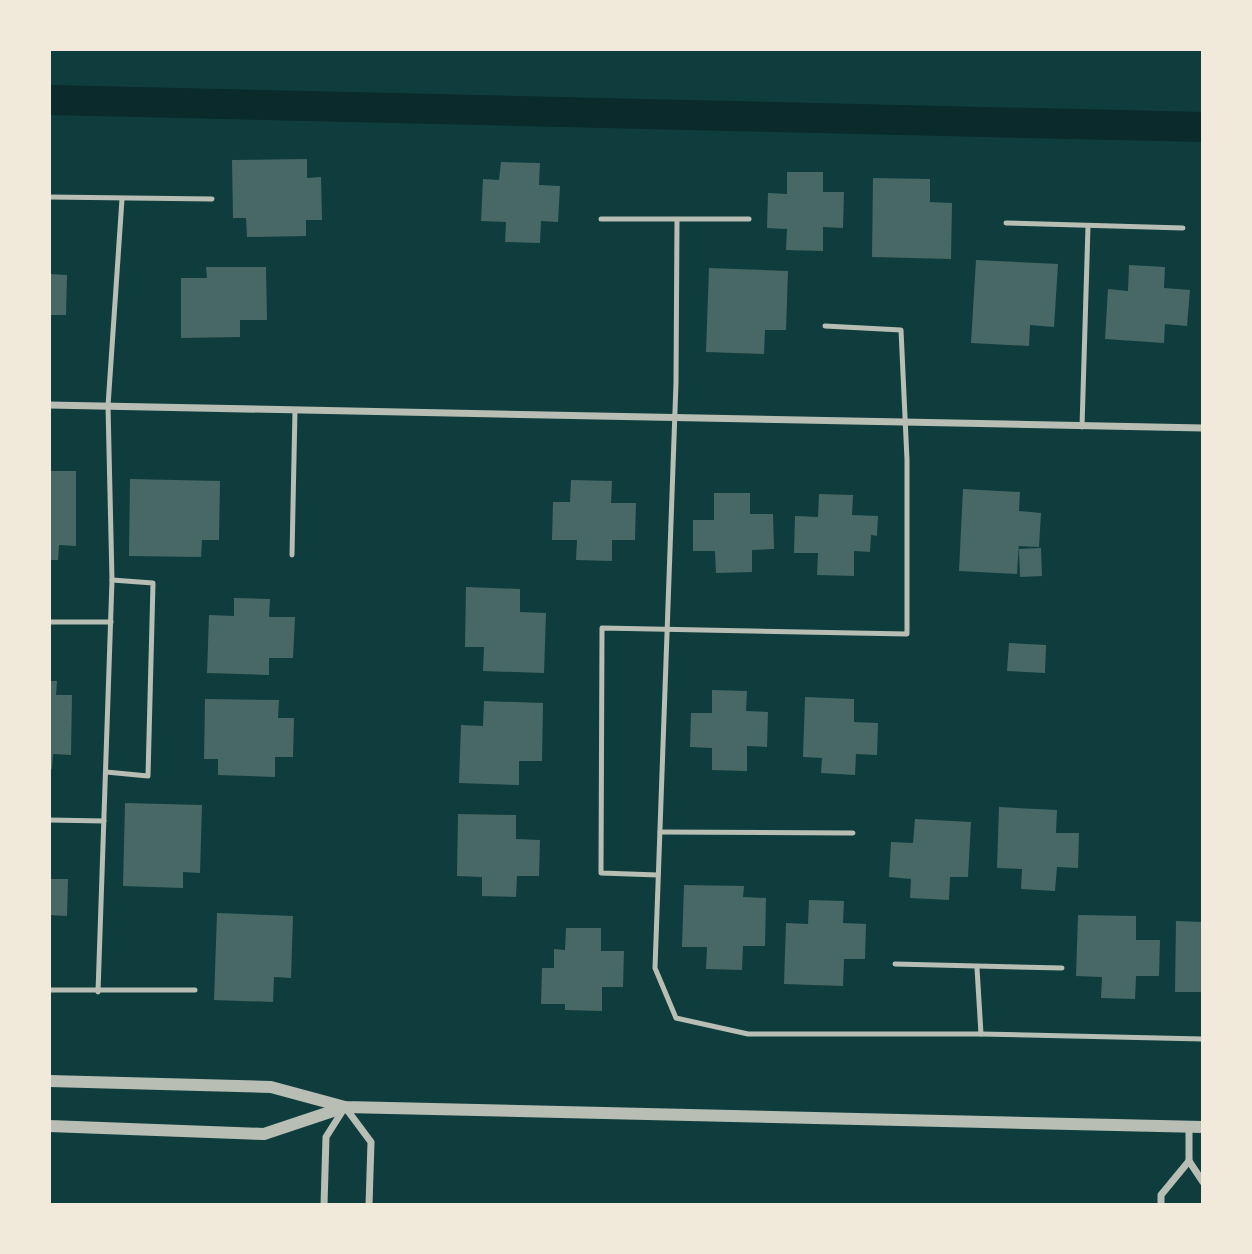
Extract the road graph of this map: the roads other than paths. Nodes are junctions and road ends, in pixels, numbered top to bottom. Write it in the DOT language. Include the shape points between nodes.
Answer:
graph roads {
  1 [pos="49,197"];
  2 [pos="122,199"];
  3 [pos="212,199"];
  4 [pos="601,219"];
  5 [pos="749,219"];
  6 [pos="677,220"];
  7 [pos="1006,223"];
  8 [pos="1088,226"];
  9 [pos="1183,228"];
  10 [pos="825,326"];
  11 [pos="49,405"];
  12 [pos="108,406"];
  13 [pos="295,410"];
  14 [pos="674,419"];
  15 [pos="904,424"];
  16 [pos="1082,427"];
  17 [pos="1203,428"];
  18 [pos="292,555"];
  19 [pos="112,580"];
  20 [pos="49,622"];
  21 [pos="111,622"];
  22 [pos="667,627"];
  23 [pos="106,772"];
  24 [pos="49,820"];
  25 [pos="104,821"];
  26 [pos="660,832"];
  27 [pos="853,833"];
  28 [pos="658,875"];
  29 [pos="895,964"];
  30 [pos="977,968"];
  31 [pos="1062,968"];
  32 [pos="49,990"];
  33 [pos="195,990"];
  34 [pos="98,992"];
  35 [pos="981,1034"];
  36 [pos="1203,1039"];
  37 [pos="49,1081"];
  38 [pos="345,1107"];
  39 [pos="49,1126"];
  40 [pos="1189,1126"];
  41 [pos="1203,1126"];
  42 [pos="1189,1161"];
  43 [pos="1203,1182"];
  44 [pos="324,1205"];
  45 [pos="369,1205"];
  46 [pos="1161,1205"];
  1 -- 2 [label="lane"];
  2 -- 3 [label="lane"];
  2 -- 12 [label="lane"];
  4 -- 6 [label="lane"];
  5 -- 6 [label="lane"];
  6 -- 14 [label="lane"];
  7 -- 8 [label="lane"];
  8 -- 9 [label="lane"];
  8 -- 16 [label="lane"];
  10 -- 15 [label="lane" via="901,330"];
  11 -- 12 [label="street"];
  12 -- 13 [label="street"];
  12 -- 19 [label="lane"];
  13 -- 14 [label="street"];
  13 -- 18 [label="lane"];
  14 -- 15 [label="street"];
  14 -- 22 [label="lane"];
  15 -- 16 [label="street"];
  15 -- 22 [label="lane" via="907,634"];
  16 -- 17 [label="street"];
  19 -- 21 [label="lane"];
  19 -- 23 [label="lane" via="153,583 148,776"];
  20 -- 21 [label="lane"];
  21 -- 23 [label="lane"];
  22 -- 26 [label="lane"];
  22 -- 28 [label="lane" via="602,628 601,873"];
  23 -- 25 [label="lane"];
  24 -- 25 [label="lane"];
  25 -- 34 [label="lane"];
  26 -- 27 [label="lane"];
  26 -- 28 [label="lane"];
  28 -- 35 [label="lane" via="655,968 676,1018 748,1034"];
  29 -- 30 [label="lane"];
  30 -- 31 [label="lane"];
  30 -- 35 [label="lane"];
  32 -- 34 [label="lane"];
  33 -- 34 [label="lane"];
  35 -- 36 [label="lane"];
  37 -- 38 [label="street" via="271,1087"];
  38 -- 39 [label="street" via="264,1134"];
  38 -- 40 [label="street"];
  38 -- 44 [label="street" via="326,1137"];
  38 -- 45 [label="street" via="371,1142"];
  40 -- 41 [label="street"];
  40 -- 42 [label="street"];
  42 -- 43 [label="street"];
  42 -- 46 [label="street" via="1161,1195"];
}
